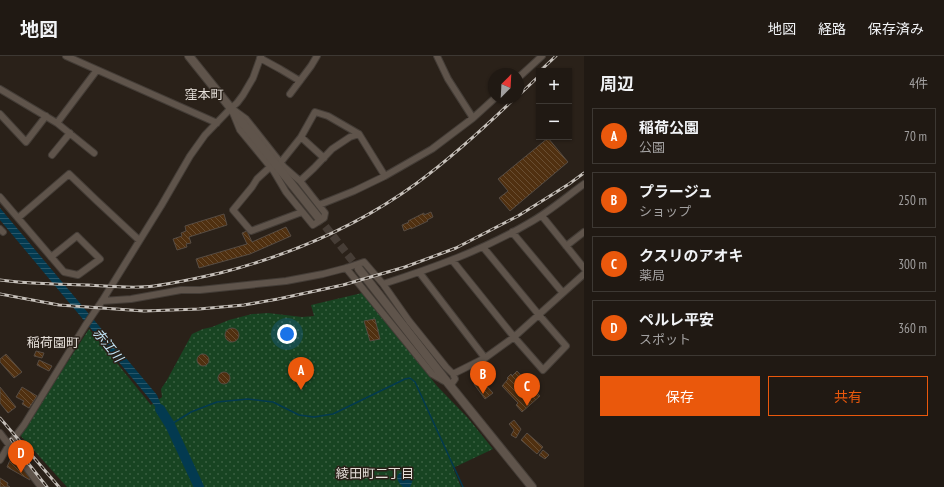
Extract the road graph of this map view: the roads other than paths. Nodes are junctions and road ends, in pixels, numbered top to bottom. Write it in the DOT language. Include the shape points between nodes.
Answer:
graph roads {
  1 [pos="66,56"];
  2 [pos="189,56"];
  3 [pos="317,56"];
  4 [pos="437,56"];
  5 [pos="542,56"];
  6 [pos="260,57"];
  7 [pos="97,70"];
  8 [pos="524,72"];
  9 [pos="300,81"];
  10 [pos="0,89"];
  11 [pos="290,94"];
  12 [pos="488,104"];
  13 [pos="230,108"];
  14 [pos="0,114"];
  15 [pos="46,116"];
  16 [pos="473,118"];
  17 [pos="57,123"];
  18 [pos="217,123"];
  19 [pos="70,133"];
  20 [pos="359,134"];
  21 [pos="301,137"];
  22 [pos="94,153"];
  23 [pos="52,155"];
  24 [pos="324,158"];
  25 [pos="281,162"];
  26 [pos="270,167"];
  27 [pos="385,176"];
  28 [pos="300,181"];
  29 [pos="584,184"];
  30 [pos="0,197"];
  31 [pos="319,204"];
  32 [pos="302,212"];
  33 [pos="542,216"];
  34 [pos="318,217"];
  35 [pos="18,218"];
  36 [pos="512,232"];
  37 [pos="584,232"];
  38 [pos="139,240"];
  39 [pos="566,246"];
  40 [pos="483,247"];
  41 [pos="51,257"];
  42 [pos="452,260"];
  43 [pos="346,268"];
  44 [pos="584,268"];
  45 [pos="359,269"];
  46 [pos="419,272"];
  47 [pos="584,274"];
  48 [pos="383,284"];
  49 [pos="563,293"];
  50 [pos="102,301"];
  51 [pos="539,315"];
  52 [pos="514,337"];
  53 [pos="485,358"];
  54 [pos="454,374"];
  55 [pos="449,385"];
  56 [pos="0,434"];
  57 [pos="9,445"];
  58 [pos="0,460"];
  59 [pos="41,487"];
  60 [pos="532,487"];
  1 -- 7 [label="street"];
  2 -- 13 [label="street"];
  3 -- 9 [label="street"];
  4 -- 16 [label="street" via="448,79"];
  5 -- 8 [label="street"];
  6 -- 9 [label="street"];
  6 -- 13 [label="street" via="253,78 237,103"];
  7 -- 17 [label="street"];
  7 -- 18 [label="street"];
  9 -- 11 [label="street"];
  10 -- 15 [label="street"];
  12 -- 16 [label="street"];
  13 -- 18 [label="street"];
  13 -- 25 [label="street" via="246,119"];
  13 -- 26 [label="street" via="240,130"];
  13 -- 34 [label="street"];
  14 -- 15 [label="street" via="26,142"];
  15 -- 17 [label="street"];
  16 -- 27 [label="street" via="432,149"];
  17 -- 19 [label="street"];
  18 -- 38 [label="street" via="190,156"];
  19 -- 22 [label="street"];
  19 -- 23 [label="street"];
  20 -- 21 [label="street" via="328,116 315,112"];
  20 -- 24 [label="street" via="332,149"];
  20 -- 27 [label="street"];
  21 -- 24 [label="street"];
  21 -- 25 [label="street"];
  24 -- 28 [label="street"];
  25 -- 28 [label="street"];
  26 -- 32 [label="street"];
  26 -- 32 [label="street" via="233,210 251,231"];
  27 -- 31 [label="street"];
  28 -- 31 [label="street"];
  29 -- 33 [label="street"];
  30 -- 35 [label="street"];
  31 -- 32 [label="street" via="325,213 324,218 313,225"];
  33 -- 36 [label="street"];
  33 -- 39 [label="street"];
  35 -- 38 [label="street" via="69,174"];
  35 -- 41 [label="street"];
  36 -- 40 [label="street"];
  36 -- 49 [label="street"];
  37 -- 39 [label="street"];
  38 -- 50 [label="street"];
  39 -- 44 [label="street"];
  40 -- 42 [label="street"];
  40 -- 51 [label="street"];
  41 -- 41 [label="street" via="77,236 100,259 78,275 64,272"];
  42 -- 46 [label="street"];
  42 -- 52 [label="street"];
  43 -- 48 [label="street" via="364,262"];
  43 -- 50 [label="street" via="286,281 181,290 131,299"];
  43 -- 55 [label="street" via="432,374"];
  45 -- 55 [label="street"];
  46 -- 48 [label="street"];
  46 -- 53 [label="street"];
  47 -- 49 [label="street"];
  48 -- 54 [label="street" via="409,321"];
  49 -- 51 [label="street"];
  50 -- 57 [label="street"];
  51 -- 52 [label="street"];
  51 -- 52 [label="street" via="566,346 544,370"];
  52 -- 53 [label="street"];
  53 -- 54 [label="street"];
  54 -- 55 [label="street" via="455,379"];
  55 -- 60 [label="street"];
  56 -- 57 [label="street"];
  57 -- 58 [label="street"];
  57 -- 59 [label="street"];
}
